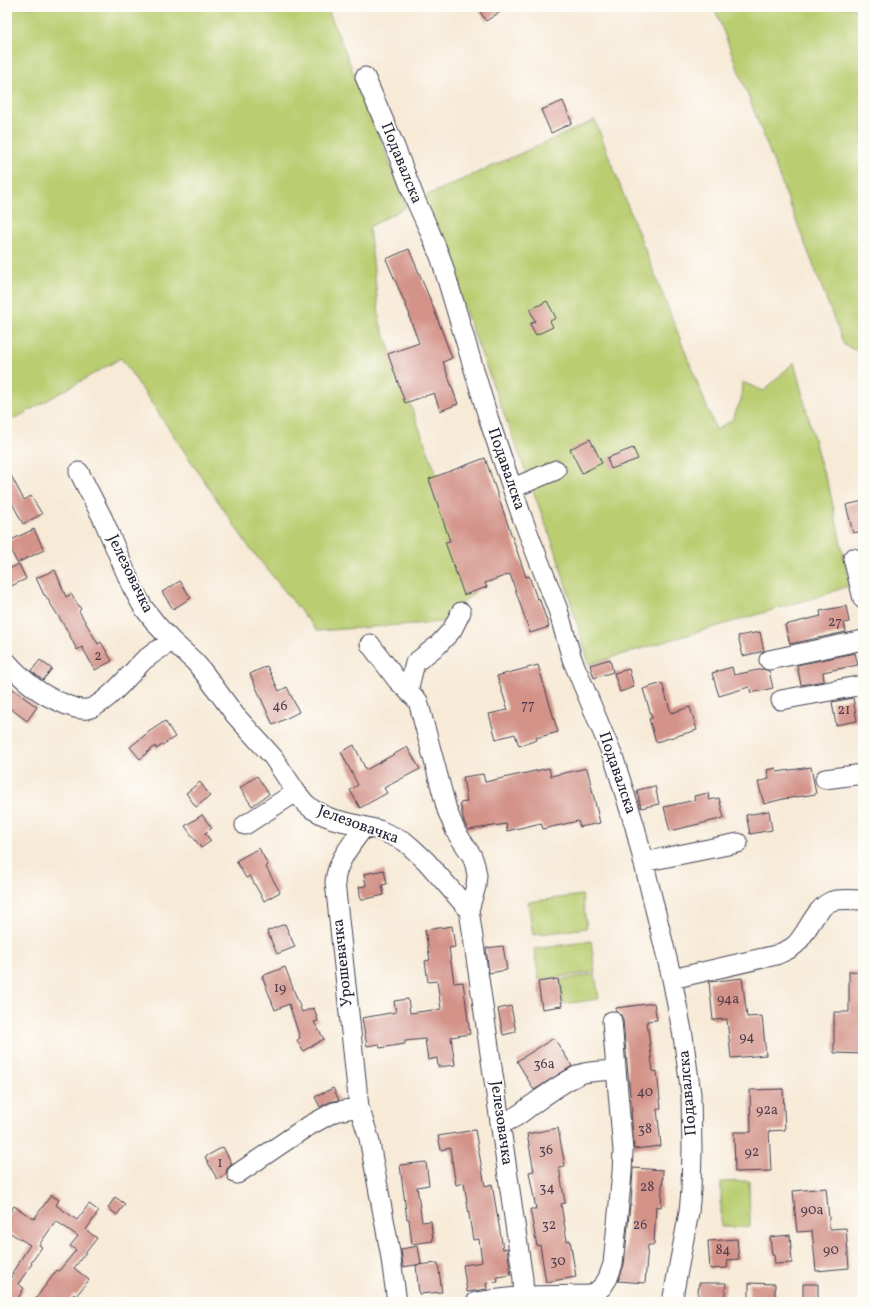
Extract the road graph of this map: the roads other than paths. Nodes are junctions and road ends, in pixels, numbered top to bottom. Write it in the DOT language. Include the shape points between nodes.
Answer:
graph roads {
  1 [pos="365,77"];
  2 [pos="556,470"];
  3 [pos="79,472"];
  4 [pos="513,488"];
  5 [pos="853,558"];
  6 [pos="863,599"];
  7 [pos="461,612"];
  8 [pos="863,640"];
  9 [pos="172,641"];
  10 [pos="370,644"];
  11 [pos="769,660"];
  12 [pos="7,662"];
  13 [pos="863,685"];
  14 [pos="408,691"];
  15 [pos="781,700"];
  16 [pos="863,774"];
  17 [pos="825,778"];
  18 [pos="296,792"];
  19 [pos="245,825"];
  20 [pos="364,827"];
  21 [pos="738,842"];
  22 [pos="643,862"];
  23 [pos="863,900"];
  24 [pos="469,910"];
  25 [pos="672,979"];
  26 [pos="612,1021"];
  27 [pos="615,1070"];
  28 [pos="359,1106"];
  29 [pos="501,1122"];
  30 [pos="237,1174"];
  31 [pos="524,1299"];
  32 [pos="578,1299"];
  33 [pos="397,1302"];
  34 [pos="476,1302"];
  35 [pos="672,1302"];
  1 -- 4 [label="street, Подавалска" via="441,260 489,420"];
  2 -- 4 [label="street"];
  3 -- 9 [label="street, Јелезовачка" via="103,519 132,587 153,621"];
  4 -- 22 [label="street, Подавалска" via="558,610 572,659 614,759"];
  5 -- 6 [label="street"];
  7 -- 14 [label="street" via="452,630 415,663"];
  8 -- 11 [label="street"];
  9 -- 12 [label="street" via="150,656 103,701 85,710 45,695 26,682"];
  9 -- 18 [label="street, Јелезовачка" via="195,662 235,715 273,757"];
  10 -- 14 [label="street"];
  13 -- 15 [label="street"];
  14 -- 24 [label="street" via="418,701 447,810 475,865 476,886"];
  16 -- 17 [label="street"];
  18 -- 19 [label="street"];
  18 -- 20 [label="street, Јелезовачка" via="312,809 333,819"];
  20 -- 24 [label="street, Јелезовачка" via="387,833 411,847"];
  20 -- 28 [label="street, Урошевачка" via="341,860 335,882"];
  21 -- 22 [label="street"];
  22 -- 25 [label="street, Подавалска"];
  23 -- 25 [label="street" via="839,900 824,905 797,944 789,950"];
  24 -- 29 [label="street, Јелезовачка"];
  25 -- 35 [label="street, Подавалска" via="688,1066 692,1123 689,1212"];
  26 -- 27 [label="street"];
  27 -- 29 [label="street" via="580,1075 517,1117"];
  27 -- 32 [label="street" via="623,1151 613,1264 601,1288"];
  28 -- 30 [label="street" via="334,1112 305,1128"];
  28 -- 33 [label="street, Урошевачка" via="369,1138"];
  29 -- 31 [label="street, Јелезовачка"];
  31 -- 32 [label="street"];
  31 -- 34 [label="street"];
}
